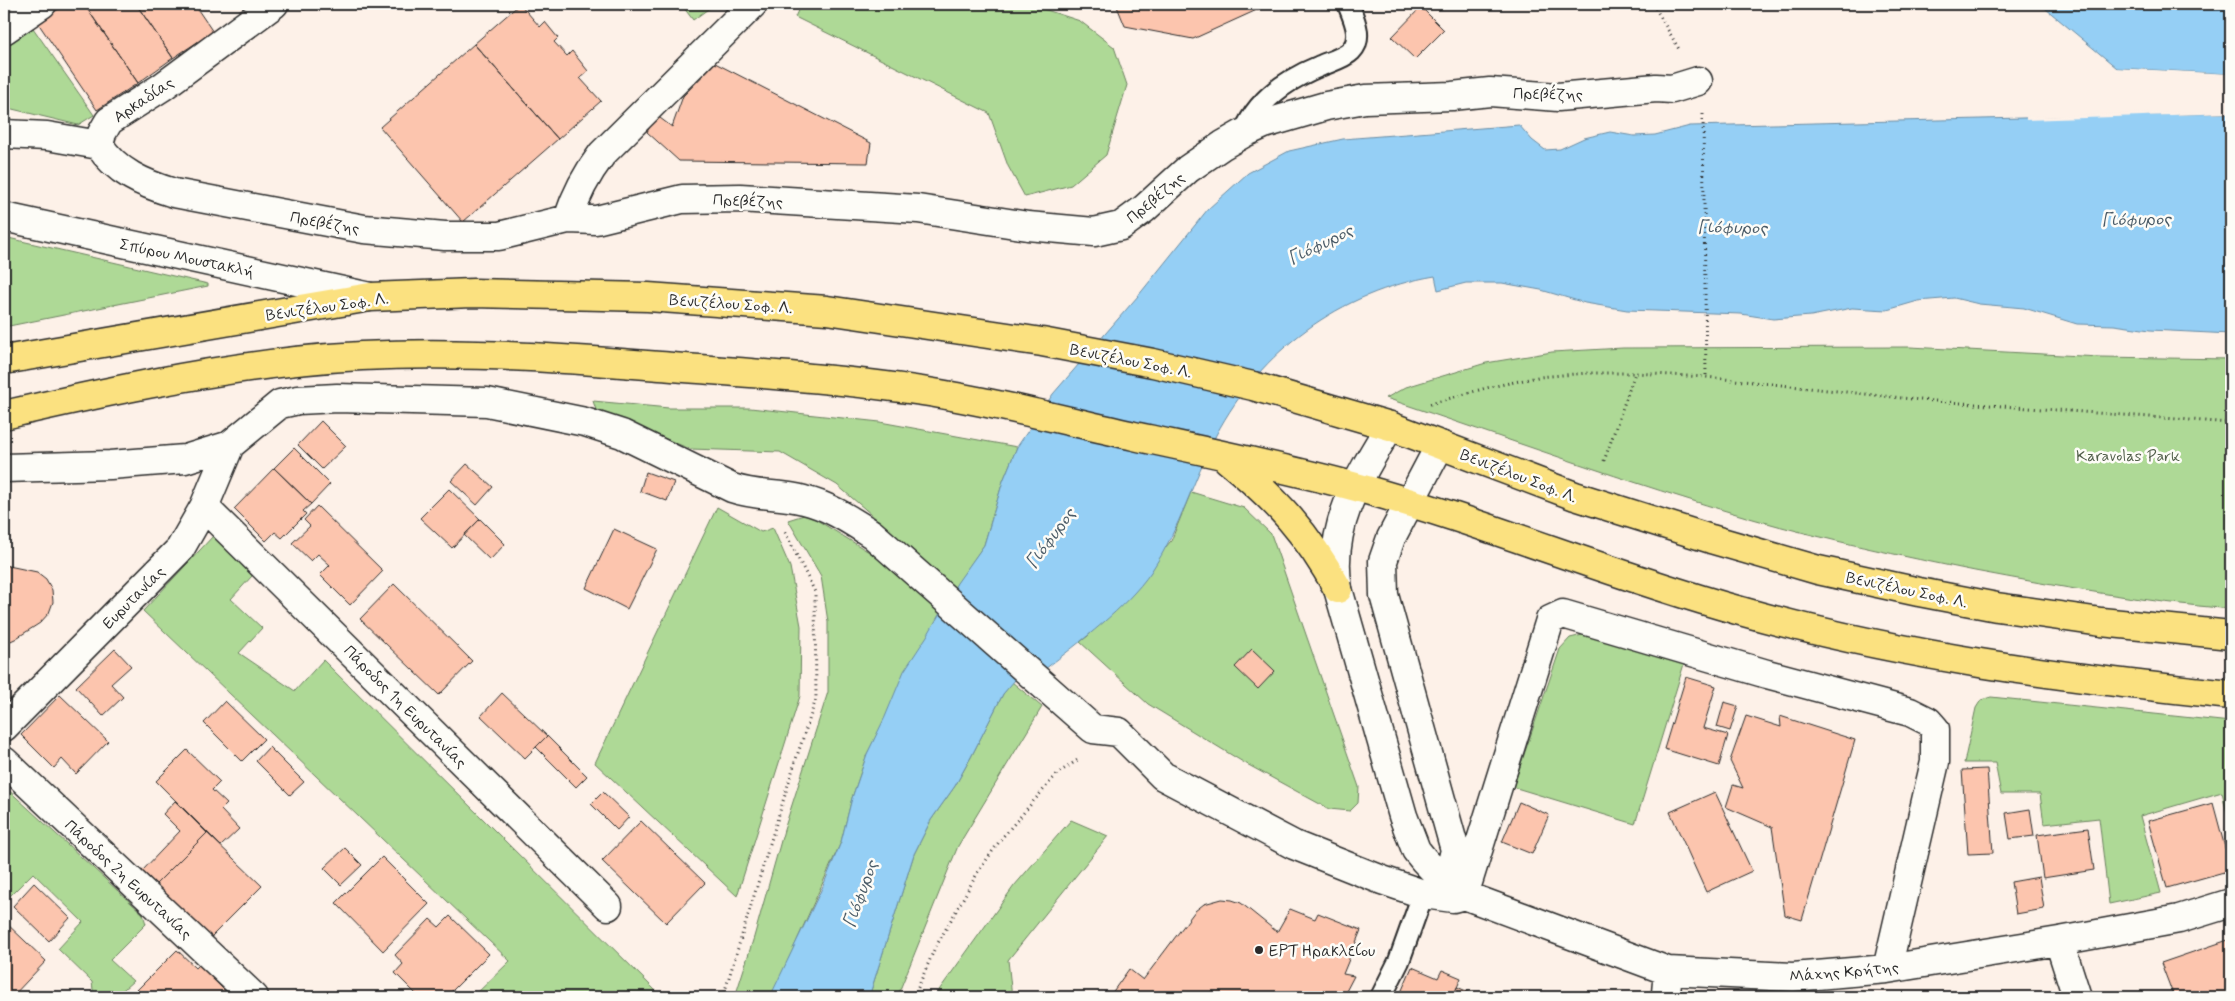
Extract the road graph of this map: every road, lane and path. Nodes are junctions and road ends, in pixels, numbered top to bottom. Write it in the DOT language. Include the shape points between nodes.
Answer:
graph roads {
  1 [pos="42,4"];
  2 [pos="274,4"];
  3 [pos="753,4"];
  4 [pos="1348,4"];
  5 [pos="4,30"];
  6 [pos="1701,93"];
  7 [pos="1244,133"];
  8 [pos="4,134"];
  9 [pos="98,145"];
  10 [pos="4,217"];
  11 [pos="568,219"];
  12 [pos="370,297"];
  13 [pos="4,360"];
  14 [pos="1635,373"];
  15 [pos="1706,377"];
  16 [pos="4,415"];
  17 [pos="2231,422"];
  18 [pos="1390,426"];
  19 [pos="230,444"];
  20 [pos="1440,445"];
  21 [pos="1217,455"];
  22 [pos="1604,461"];
  23 [pos="4,468"];
  24 [pos="1356,487"];
  25 [pos="766,496"];
  26 [pos="1410,504"];
  27 [pos="204,507"];
  28 [pos="1338,590"];
  29 [pos="2231,635"];
  30 [pos="2231,695"];
  31 [pos="4,727"];
  32 [pos="1119,732"];
  33 [pos="4,761"];
  34 [pos="1445,891"];
  35 [pos="2231,903"];
  36 [pos="608,906"];
  37 [pos="2059,941"];
  38 [pos="1887,969"];
  39 [pos="1667,989"];
  40 [pos="254,997"];
  41 [pos="723,997"];
  42 [pos="914,997"];
  43 [pos="1382,997"];
  44 [pos="2077,997"];
  1 -- 5 [label="street"];
  2 -- 9 [label="street, Αρκαδίας" via="162,87 109,121"];
  3 -- 11 [label="street" via="602,154 579,188"];
  4 -- 7 [label="lane" via="1357,30 1351,51 1299,75 1267,98 1251,117"];
  6 -- 7 [label="street, Πρεβέζης" via="1656,88 1558,97 1490,92 1365,99 1326,106"];
  6 -- 15 [label="path"];
  7 -- 11 [label="street, Πρεβέζης" via="1188,169 1121,226 1094,232 1028,226 918,209 740,198 682,199 596,220"];
  8 -- 9 [label="street" via="47,136"];
  9 -- 11 [label="street, Πρεβέζης" via="117,168 174,193 364,229 445,236 499,236"];
  10 -- 12 [label="street, Σπύρου Μουστακλή"];
  12 -- 13 [label="main road, Βενιζέλου Σοφ. Λ."];
  12 -- 18 [label="main road, Βενιζέλου Σοφ. Λ." via="473,293 657,298 827,310 1042,342 1172,367 1306,400"];
  14 -- 15 [label="path"];
  14 -- 18 [label="path" via="1561,374 1514,381 1424,406 1403,415"];
  14 -- 22 [label="path"];
  15 -- 17 [label="path" via="1931,400"];
  16 -- 21 [label="main road" via="188,377 300,361 469,354 818,378 926,392"];
  18 -- 20 [label="main road, Βενιζέλου Σοφ. Λ."];
  18 -- 24 [label="street"];
  19 -- 23 [label="street" via="185,459"];
  19 -- 25 [label="street" via="280,404 298,400 488,402 586,422 622,434 732,488"];
  19 -- 27 [label="street, Ευρυτανίας"];
  20 -- 26 [label="street"];
  20 -- 29 [label="main road, Βενιζέλου Σοφ. Λ." via="1575,496 1818,570 1996,607"];
  21 -- 24 [label="main road"];
  21 -- 28 [label="main road" via="1261,487 1290,516 1314,547"];
  24 -- 26 [label="main road"];
  24 -- 28 [label="street" via="1337,539 1335,569"];
  25 -- 32 [label="street" via="803,499 831,508 872,534 1093,730"];
  25 -- 41 [label="path" via="815,592 816,699"];
  26 -- 30 [label="main road" via="1688,595 1798,626 2038,672"];
  26 -- 34 [label="street" via="1388,544 1384,561 1384,595 1455,850"];
  27 -- 31 [label="street, Ευρυτανίας" via="180,549"];
  27 -- 36 [label="street, Πάροδος 1η Ευρυτανίας"];
  28 -- 34 [label="street" via="1403,816 1416,850"];
  32 -- 34 [label="street, Μάχης Κρήτης" via="1163,776 1294,845 1334,862"];
  32 -- 42 [label="path" via="1057,774 1001,840 956,907"];
  33 -- 40 [label="street, Πάροδος 2η Ευρυτανίας"];
  34 -- 38 [label="street" via="1550,620 1564,614 1910,712 1935,729 1936,762"];
  34 -- 39 [label="street, Μάχης Κρήτης"];
  34 -- 43 [label="lane" via="1399,961"];
  35 -- 37 [label="street, Μάχης Κρήτης" via="2179,919"];
  37 -- 38 [label="street, Μάχης Κρήτης"];
  37 -- 44 [label="street"];
  38 -- 39 [label="street, Μάχης Κρήτης"];
}
